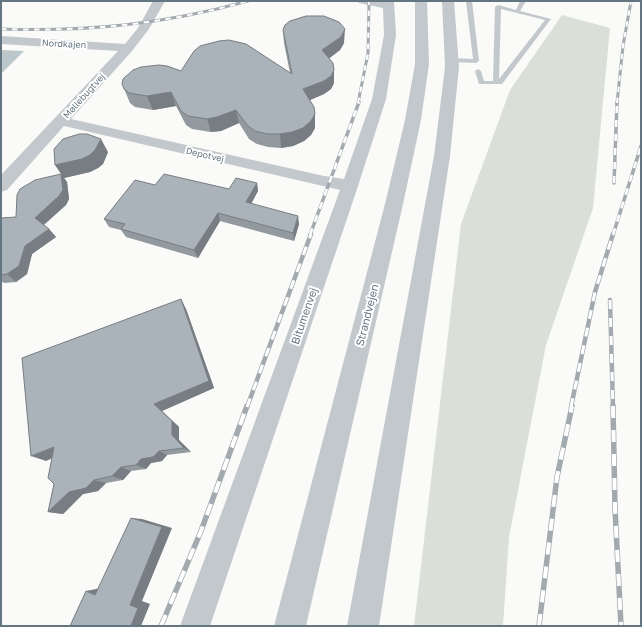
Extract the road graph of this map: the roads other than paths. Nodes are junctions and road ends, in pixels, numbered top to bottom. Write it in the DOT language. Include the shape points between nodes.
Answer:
graph roads {
  1 [pos="159,1"];
  2 [pos="364,1"];
  3 [pos="421,1"];
  4 [pos="448,1"];
  5 [pos="469,1"];
  6 [pos="523,1"];
  7 [pos="388,4"];
  8 [pos="517,12"];
  9 [pos="1,40"];
  10 [pos="128,48"];
  11 [pos="452,60"];
  12 [pos="478,72"];
  13 [pos="496,83"];
  14 [pos="61,121"];
  15 [pos="1,186"];
  16 [pos="350,186"];
  17 [pos="195,626"];
  18 [pos="290,626"];
  19 [pos="363,626"];
  1 -- 10 [label="street, Møllebugtvej" via="143,29"];
  2 -- 7 [label="street"];
  3 -- 18 [label="street, Strandvejen" via="422,64 413,120"];
  4 -- 11 [label="street"];
  5 -- 11 [label="lane" via="476,61"];
  6 -- 8 [label="lane"];
  7 -- 16 [label="street, Bitumenvej" via="390,35 379,99"];
  8 -- 13 [label="lane" via="498,7"];
  8 -- 13 [label="lane" via="548,19 500,83"];
  9 -- 10 [label="street, Nordkajen"];
  10 -- 14 [label="street, Møllebugtvej"];
  11 -- 19 [label="street" via="442,156"];
  12 -- 13 [label="lane" via="481,83"];
  14 -- 15 [label="street, Møllebugtvej"];
  14 -- 16 [label="street, Depotvej"];
  16 -- 17 [label="street, Bitumenvej"];
}
